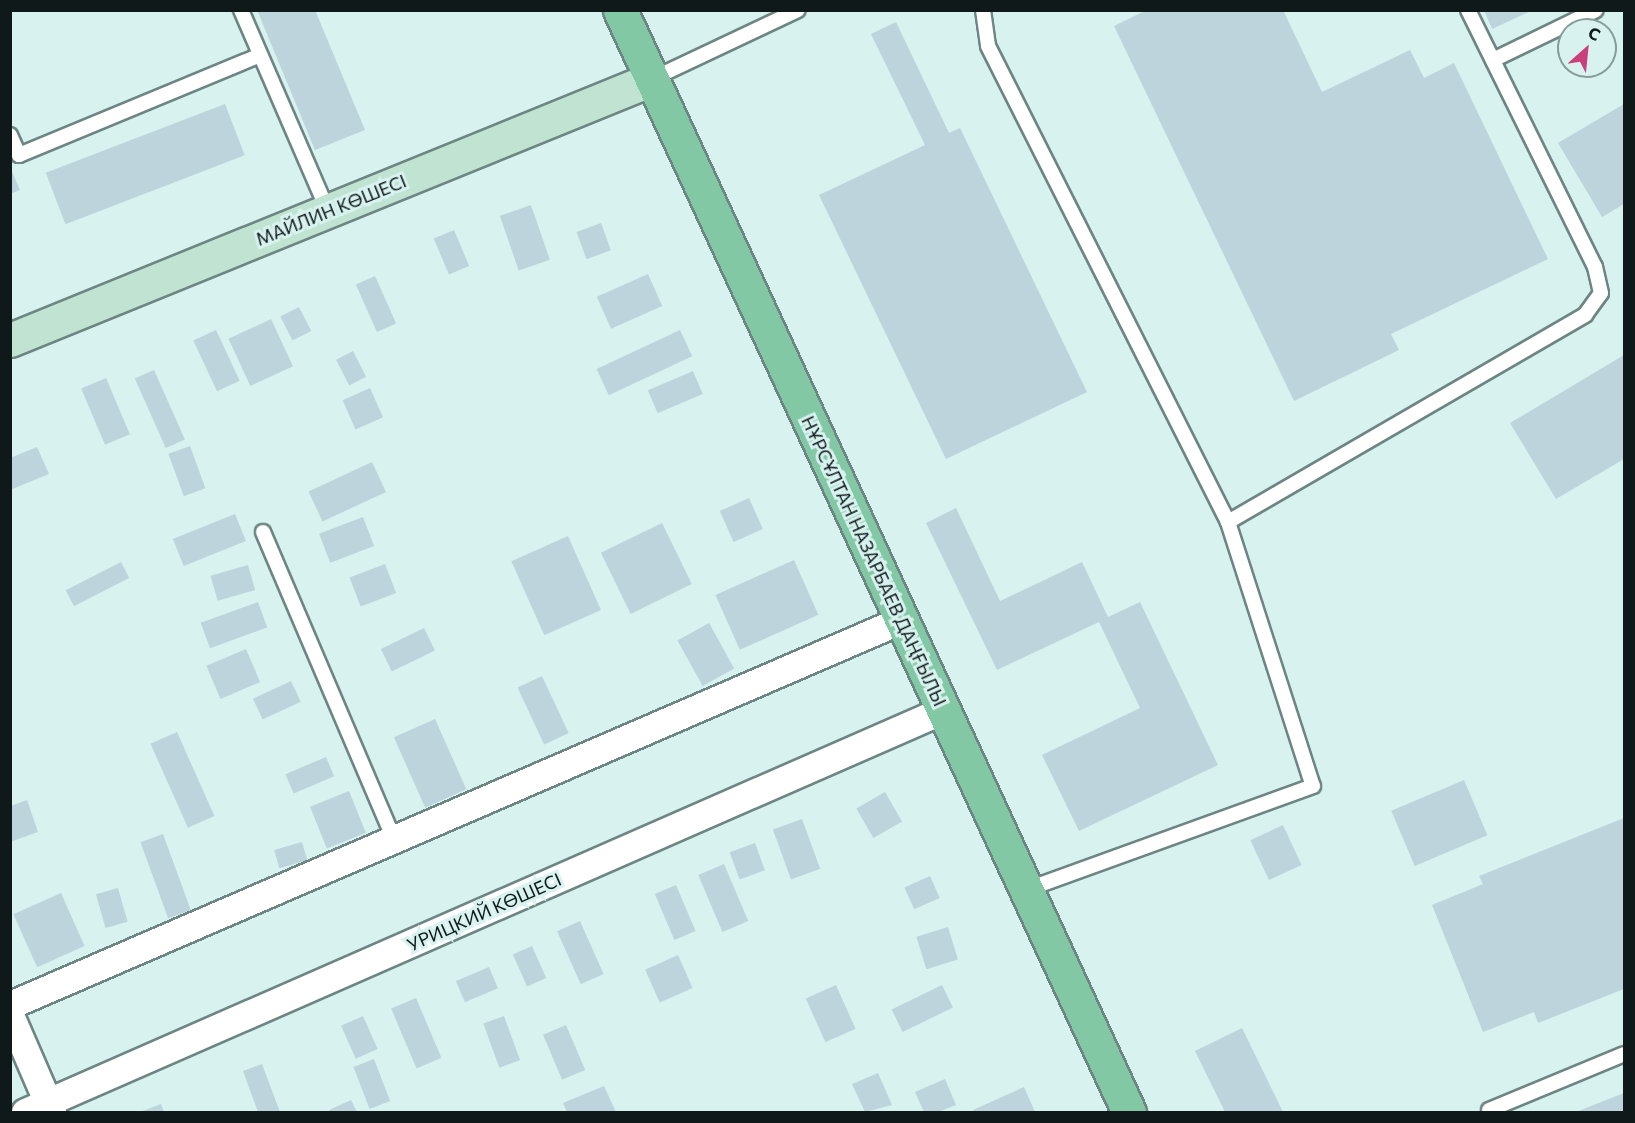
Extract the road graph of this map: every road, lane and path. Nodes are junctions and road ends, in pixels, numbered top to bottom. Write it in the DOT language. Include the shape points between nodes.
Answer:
graph roads {
  1 [pos="241,10"];
  2 [pos="620,10"];
  3 [pos="798,10"];
  4 [pos="983,10"];
  5 [pos="1468,10"];
  6 [pos="1596,10"];
  7 [pos="783,14"];
  8 [pos="260,55"];
  9 [pos="1493,60"];
  10 [pos="652,79"];
  11 [pos="10,135"];
  12 [pos="328,211"];
  13 [pos="10,340"];
  14 [pos="1228,522"];
  15 [pos="263,532"];
  16 [pos="901,620"];
  17 [pos="943,710"];
  18 [pos="394,839"];
  19 [pos="1026,890"];
  20 [pos="10,1005"];
  21 [pos="10,1016"];
  22 [pos="1624,1054"];
  23 [pos="41,1109"];
  24 [pos="1489,1110"];
  25 [pos="1129,1113"];
  1 -- 8 [label="lane"];
  2 -- 10 [label="main road, НҰРСҰЛТАН НАЗАРБАЕВ ДАҢҒЫЛЫ"];
  3 -- 7 [label="lane"];
  4 -- 14 [label="lane" via="988,46"];
  5 -- 9 [label="lane"];
  6 -- 9 [label="lane"];
  7 -- 10 [label="lane"];
  8 -- 11 [label="lane" via="19,155"];
  8 -- 12 [label="lane"];
  9 -- 14 [label="lane" via="1595,267 1601,293 1585,315"];
  10 -- 12 [label="main road, МАЙЛИН КӨШЕСІ"];
  10 -- 16 [label="main road, НҰРСҰЛТАН НАЗАРБАЕВ ДАҢҒЫЛЫ"];
  12 -- 13 [label="main road, МАЙЛИН КӨШЕСІ"];
  14 -- 19 [label="lane" via="1313,786"];
  15 -- 18 [label="lane"];
  16 -- 17 [label="main road, НҰРСҰЛТАН НАЗАРБАЕВ ДАҢҒЫЛЫ"];
  16 -- 18 [label="street"];
  17 -- 19 [label="main road, НҰРСҰЛТАН НАЗАРБАЕВ ДАҢҒЫЛЫ"];
  17 -- 23 [label="street, УРИЦКИЙ КӨШЕСІ"];
  18 -- 20 [label="street"];
  19 -- 25 [label="main road, НҰРСҰЛТАН НАЗАРБАЕВ ДАҢҒЫЛЫ"];
  21 -- 23 [label="street"];
  22 -- 24 [label="lane"];
}
